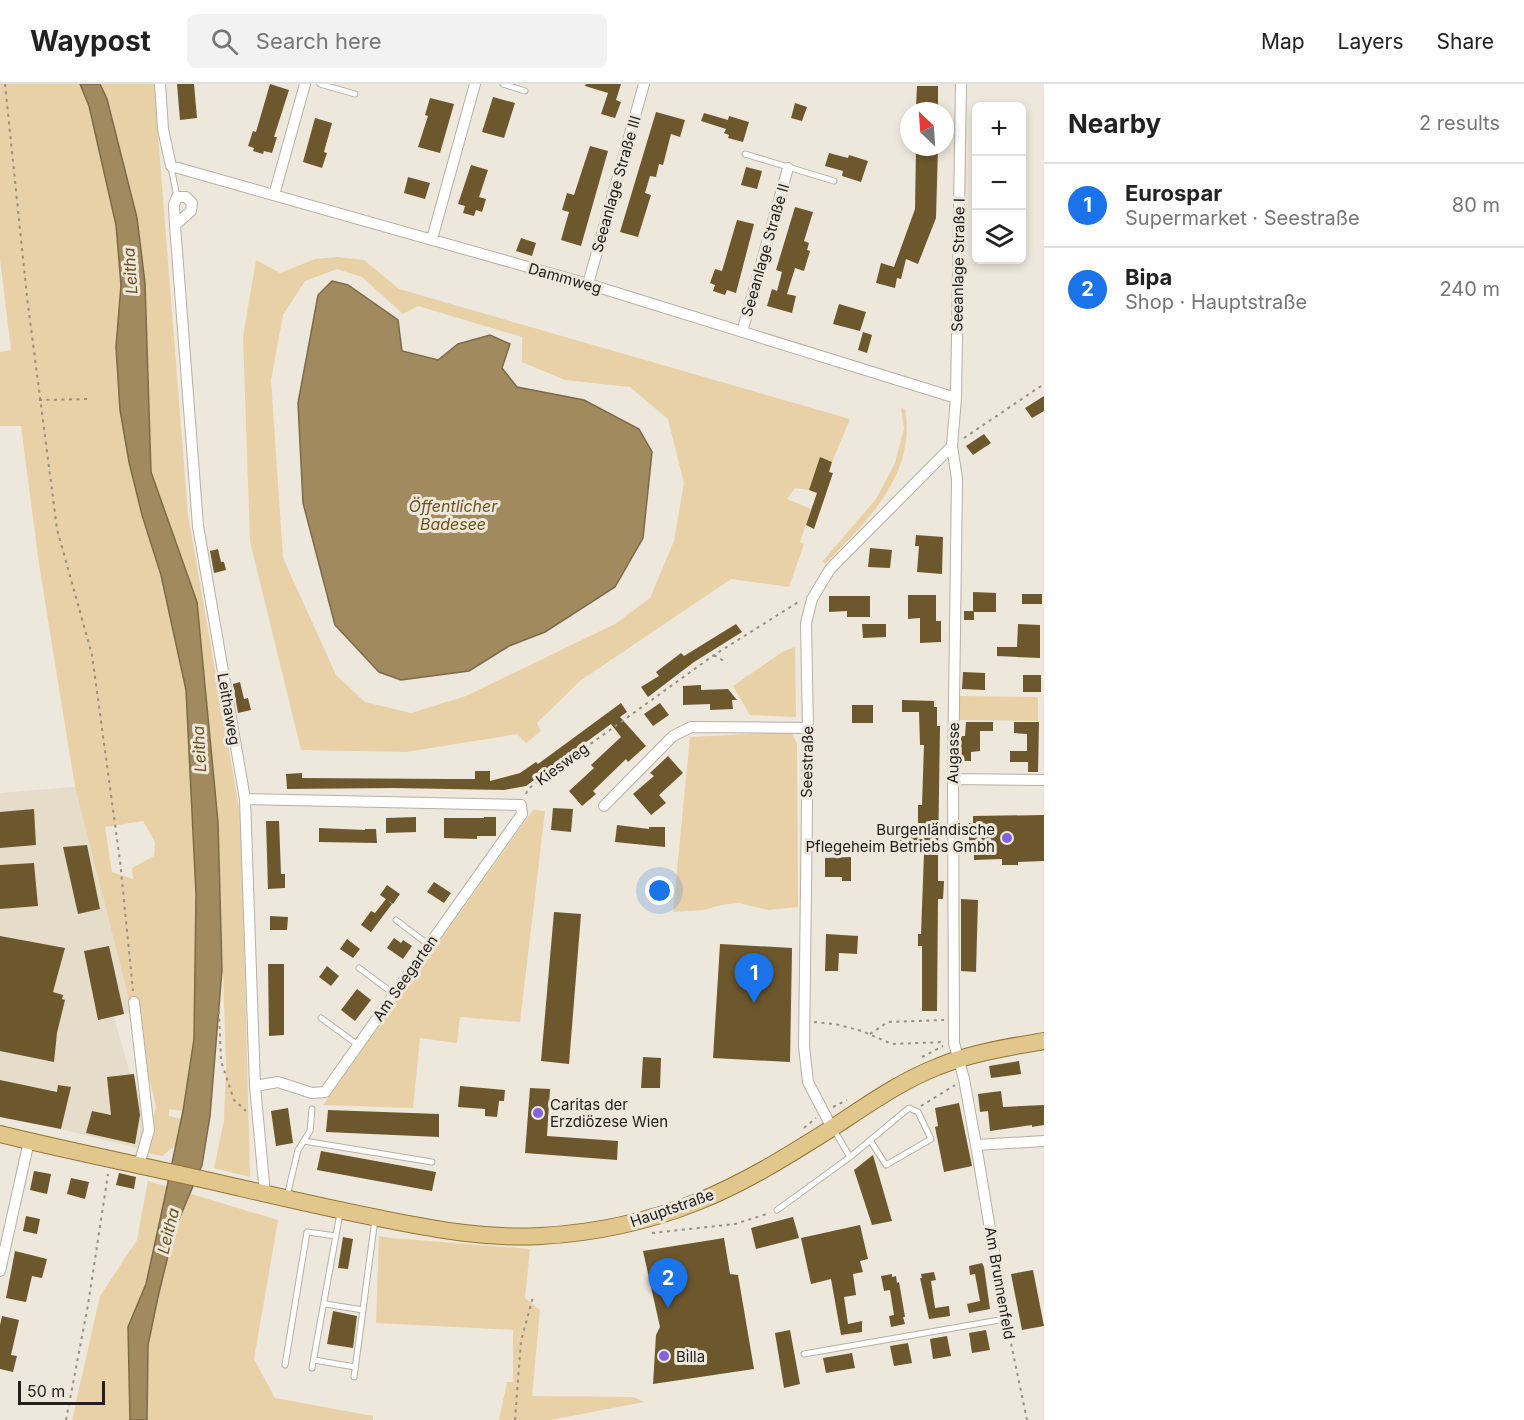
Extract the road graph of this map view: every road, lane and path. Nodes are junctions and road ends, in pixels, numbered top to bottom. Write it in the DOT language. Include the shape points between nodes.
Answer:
graph roads {
  1 [pos="5,84"];
  2 [pos="160,84"];
  3 [pos="305,84"];
  4 [pos="320,84"];
  5 [pos="475,84"];
  6 [pos="503,84"];
  7 [pos="644,84"];
  8 [pos="961,84"];
  9 [pos="525,91"];
  10 [pos="356,94"];
  11 [pos="745,154"];
  12 [pos="171,166"];
  13 [pos="788,168"];
  14 [pos="834,181"];
  15 [pos="274,195"];
  16 [pos="177,197"];
  17 [pos="175,225"];
  18 [pos="432,239"];
  19 [pos="588,285"];
  20 [pos="742,332"];
  21 [pos="1044,384"];
  22 [pos="957,398"];
  23 [pos="90,399"];
  24 [pos="39,400"];
  25 [pos="952,446"];
  26 [pos="812,599"];
  27 [pos="714,655"];
  28 [pos="727,663"];
  29 [pos="808,728"];
  30 [pos="953,779"];
  31 [pos="1044,780"];
  32 [pos="245,799"];
  33 [pos="521,805"];
  34 [pos="604,806"];
  35 [pos="396,920"];
  36 [pos="429,945"];
  37 [pos="359,968"];
  38 [pos="394,994"];
  39 [pos="134,1002"];
  40 [pos="219,1011"];
  41 [pos="321,1018"];
  42 [pos="954,1020"];
  43 [pos="804,1021"];
  44 [pos="870,1034"];
  45 [pos="1044,1041"];
  46 [pos="954,1043"];
  47 [pos="358,1045"];
  48 [pos="919,1059"];
  49 [pos="959,1060"];
  50 [pos="964,1079"];
  51 [pos="255,1086"];
  52 [pos="853,1098"];
  53 [pos="312,1109"];
  54 [pos="914,1110"];
  55 [pos="824,1111"];
  56 [pos="259,1123"];
  57 [pos="832,1128"];
  58 [pos="799,1132"];
  59 [pos="0,1134"];
  60 [pos="870,1140"];
  61 [pos="29,1141"];
  62 [pos="304,1141"];
  63 [pos="1044,1141"];
  64 [pos="976,1145"];
  65 [pos="850,1157"];
  66 [pos="109,1159"];
  67 [pos="432,1162"];
  68 [pos="143,1166"];
  69 [pos="266,1194"];
  70 [pos="286,1200"];
  71 [pos="777,1210"];
  72 [pos="340,1211"];
  73 [pos="375,1218"];
  74 [pos="336,1236"];
  75 [pos="0,1271"];
  76 [pos="533,1297"];
  77 [pos="325,1304"];
  78 [pos="363,1310"];
  79 [pos="1005,1319"];
  80 [pos="804,1354"];
  81 [pos="314,1360"];
  82 [pos="285,1365"];
  83 [pos="355,1367"];
  84 [pos="312,1368"];
  85 [pos="354,1377"];
  86 [pos="66,1420"];
  87 [pos="516,1420"];
  88 [pos="1027,1420"];
  1 -- 24 [label="path"];
  2 -- 12 [label="street" via="163,129"];
  3 -- 15 [label="street"];
  4 -- 10 [label="lane"];
  5 -- 18 [label="street"];
  6 -- 9 [label="lane"];
  7 -- 19 [label="street, Seeanlage Straße III"];
  8 -- 22 [label="street, Seeanlage Straße I"];
  11 -- 13 [label="lane"];
  12 -- 15 [label="street, Dammweg"];
  12 -- 16 [label="lane"];
  13 -- 14 [label="lane"];
  13 -- 20 [label="street, Seeanlage Straße II"];
  15 -- 18 [label="street, Dammweg"];
  16 -- 17 [label="street, Leithaweg"];
  16 -- 17 [label="street" via="186,197 192,203 191,211"];
  17 -- 32 [label="street, Leithaweg" via="198,526"];
  18 -- 19 [label="street, Dammweg"];
  19 -- 20 [label="street, Dammweg"];
  20 -- 22 [label="street, Dammweg"];
  21 -- 25 [label="path"];
  22 -- 25 [label="street, Seeanlage Straße I"];
  23 -- 24 [label="path"];
  24 -- 39 [label="path" via="57,529 92,655 120,861"];
  25 -- 26 [label="street, Seestraße" via="830,569"];
  25 -- 30 [label="street, Augasse" via="957,479"];
  26 -- 27 [label="path, Kiesweg" via="797,602"];
  26 -- 29 [label="street, Seestraße" via="806,623"];
  27 -- 28 [label="path"];
  27 -- 33 [label="path, Kiesweg" via="528,789"];
  29 -- 34 [label="street" via="691,727 673,736"];
  29 -- 43 [label="street, Seestraße"];
  30 -- 31 [label="street"];
  30 -- 42 [label="street, Augasse"];
  32 -- 33 [label="street"];
  32 -- 51 [label="street, Leithaweg"];
  33 -- 36 [label="street, Am Seegarten" via="522,814"];
  35 -- 36 [label="lane"];
  36 -- 38 [label="street, Am Seegarten"];
  37 -- 38 [label="lane"];
  38 -- 47 [label="street, Am Seegarten"];
  39 -- 68 [label="street" via="149,1130"];
  40 -- 56 [label="path" via="221,1060 234,1100"];
  41 -- 47 [label="lane"];
  42 -- 44 [label="path" via="888,1022"];
  42 -- 46 [label="street, Augasse"];
  43 -- 44 [label="path" via="835,1024"];
  43 -- 55 [label="street, Seestraße" via="808,1082"];
  44 -- 46 [label="path" via="892,1044"];
  45 -- 49 [label="main road, Hauptstraße"];
  46 -- 48 [label="path"];
  46 -- 49 [label="street, Augasse"];
  47 -- 51 [label="street, Am Seegarten" via="325,1092 312,1093 278,1082"];
  49 -- 50 [label="street, Augasse"];
  49 -- 57 [label="main road, Hauptstraße" via="921,1074"];
  50 -- 54 [label="path"];
  50 -- 64 [label="street, Am Brunnenfeld"];
  51 -- 56 [label="street, Leithaweg"];
  52 -- 55 [label="path"];
  53 -- 62 [label="lane" via="310,1131"];
  54 -- 60 [label="lane" via="909,1108"];
  54 -- 60 [label="lane" via="931,1139 886,1165"];
  55 -- 57 [label="street, Seestraße"];
  55 -- 58 [label="path"];
  56 -- 69 [label="street, Leithaweg"];
  57 -- 65 [label="lane"];
  57 -- 73 [label="main road, Hauptstraße" via="754,1176 698,1202 648,1220 591,1232 500,1236"];
  59 -- 61 [label="main road, Hauptstraße"];
  60 -- 65 [label="lane"];
  61 -- 66 [label="main road, Hauptstraße"];
  61 -- 75 [label="street"];
  62 -- 67 [label="lane"];
  62 -- 70 [label="lane" via="298,1150"];
  63 -- 64 [label="street"];
  64 -- 79 [label="street, Am Brunnenfeld"];
  65 -- 71 [label="lane"];
  66 -- 68 [label="main road, Hauptstraße"];
  66 -- 86 [label="path" via="88,1305"];
  68 -- 69 [label="main road, Hauptstraße"];
  69 -- 70 [label="main road, Hauptstraße"];
  70 -- 72 [label="main road, Hauptstraße"];
  72 -- 73 [label="main road, Hauptstraße"];
  72 -- 74 [label="lane"];
  73 -- 78 [label="lane"];
  74 -- 77 [label="lane"];
  74 -- 82 [label="lane" via="307,1232"];
  76 -- 87 [label="path" via="521,1341"];
  77 -- 78 [label="lane"];
  77 -- 81 [label="lane"];
  78 -- 83 [label="lane"];
  79 -- 80 [label="lane"];
  79 -- 88 [label="path, Am Brunnenfeld"];
  81 -- 83 [label="lane"];
  81 -- 84 [label="lane"];
  83 -- 85 [label="lane"];
}
